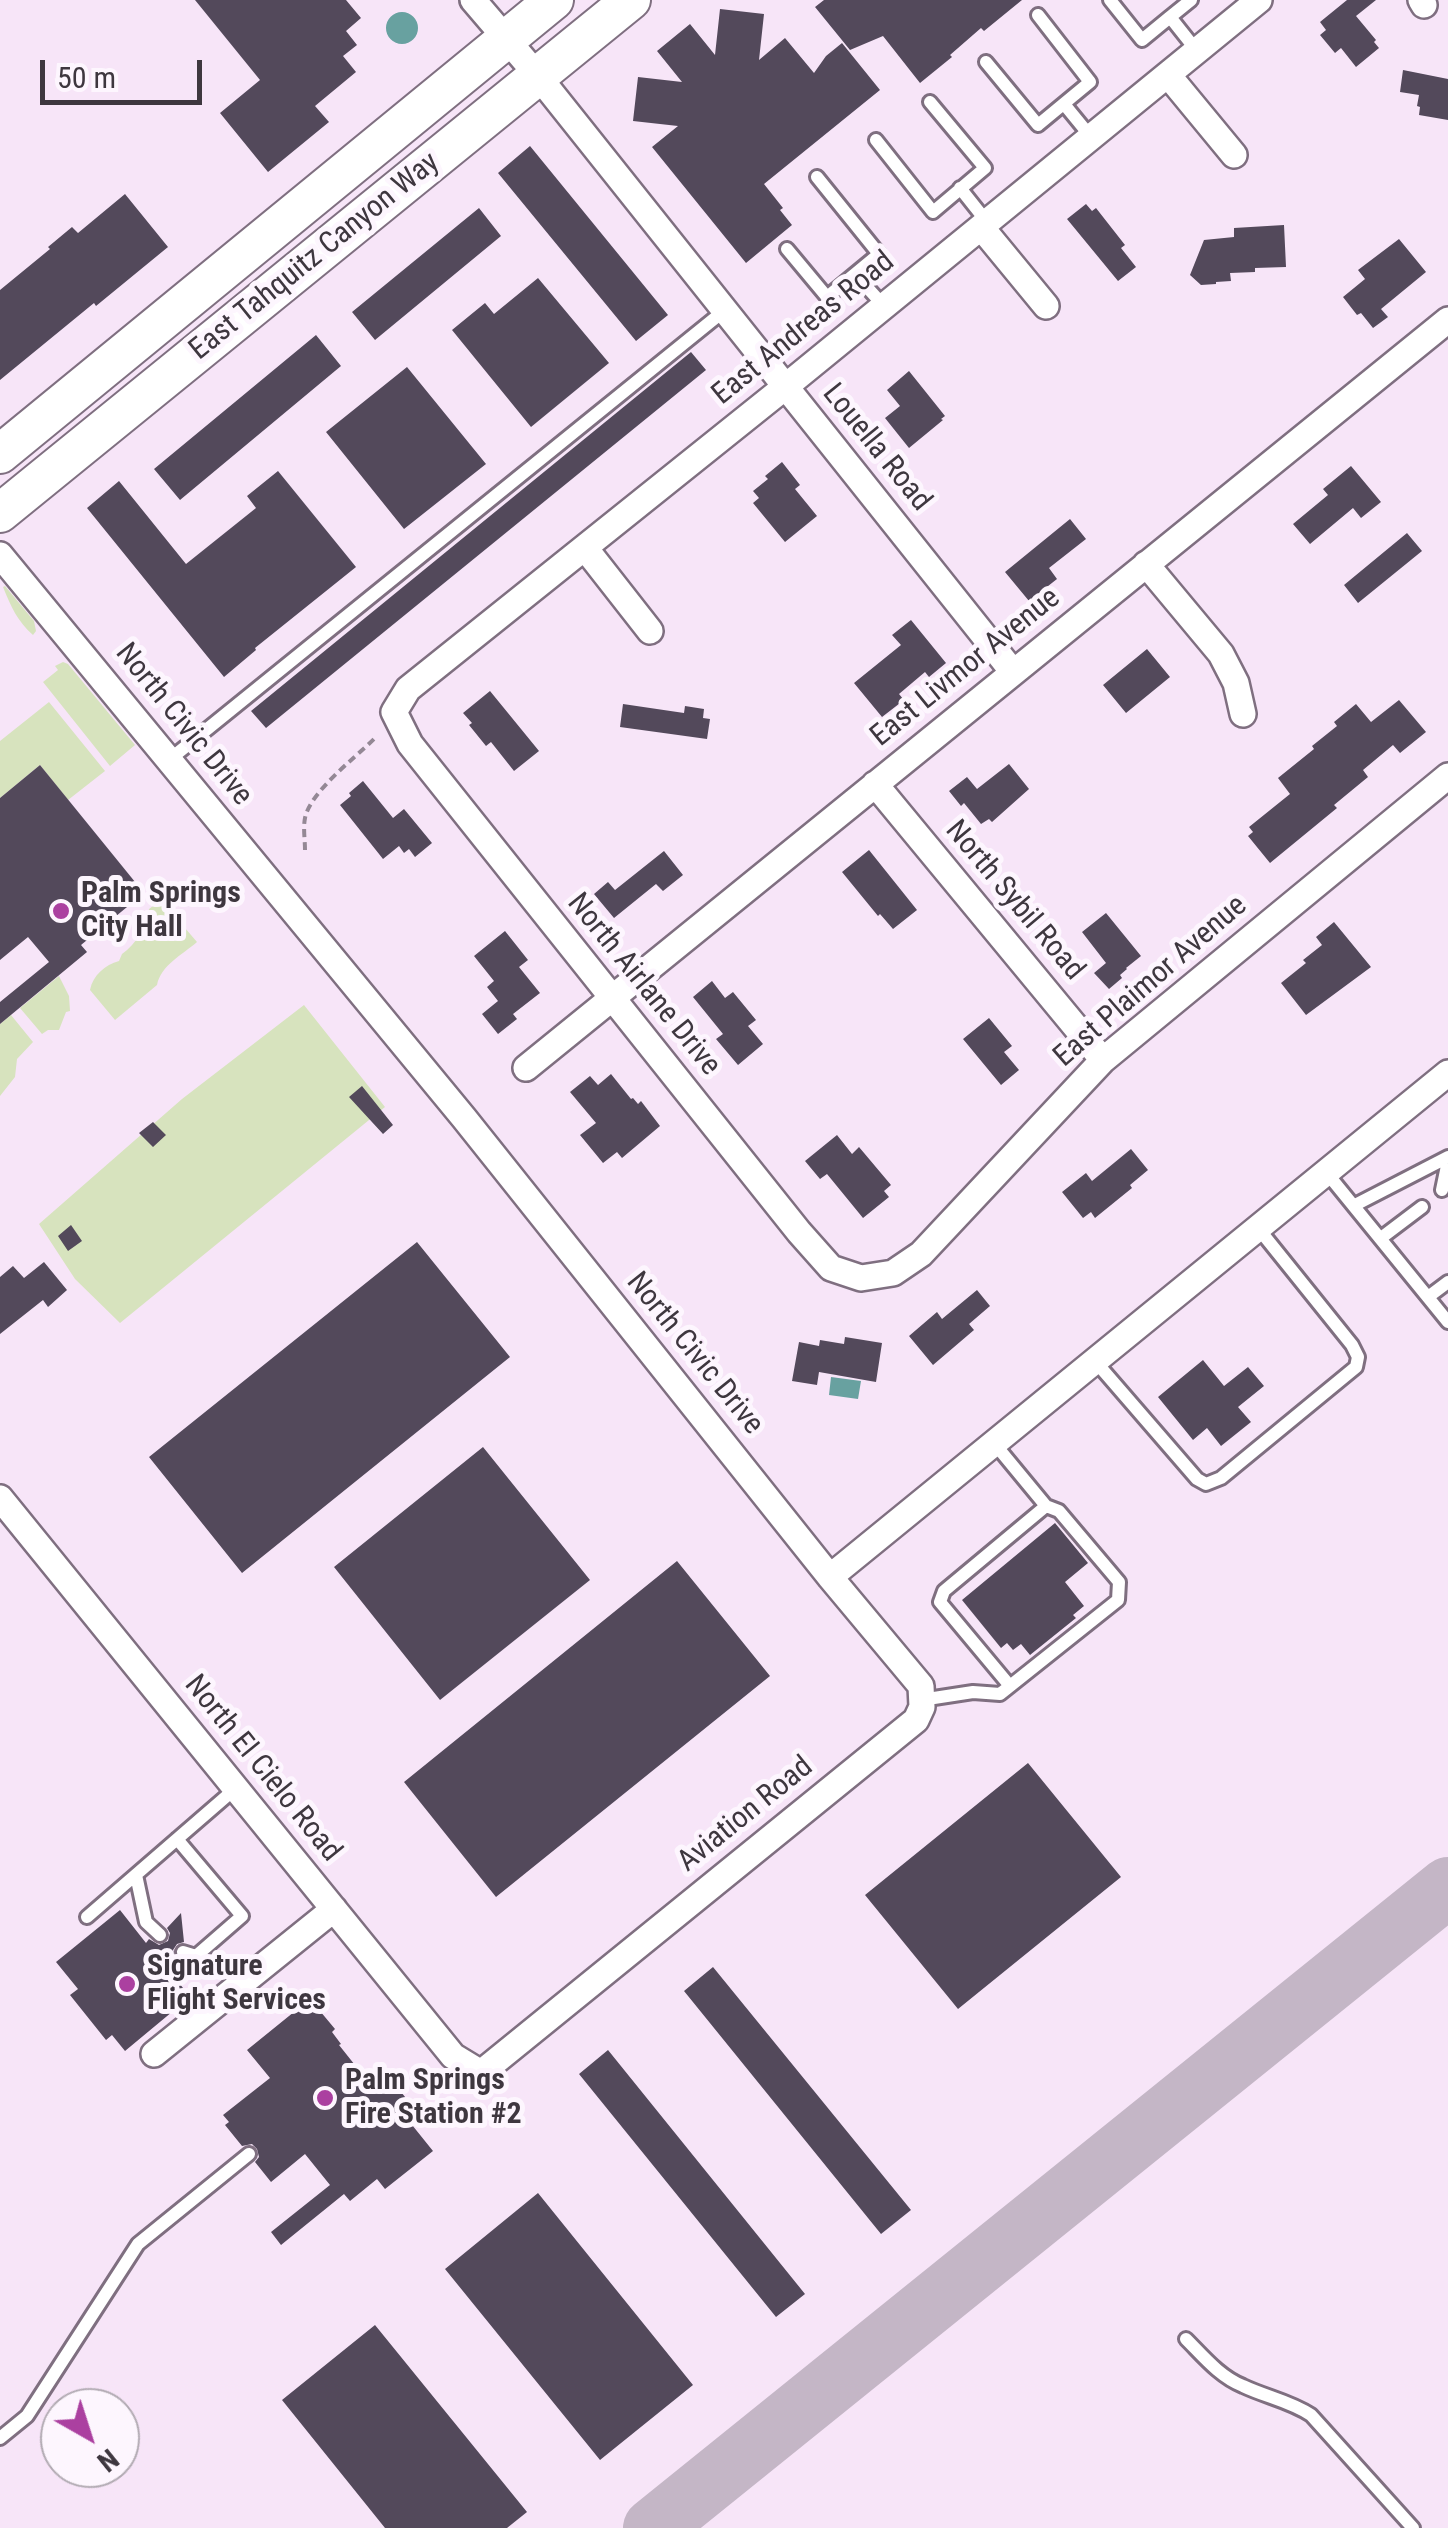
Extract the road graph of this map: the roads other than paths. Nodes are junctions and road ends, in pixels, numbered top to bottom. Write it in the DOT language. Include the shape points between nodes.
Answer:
graph roads {
  1 [pos="473,0"];
  2 [pos="554,0"];
  3 [pos="631,0"];
  4 [pos="1110,0"];
  5 [pos="1191,0"];
  6 [pos="1259,0"];
  7 [pos="1038,16"];
  8 [pos="1170,17"];
  9 [pos="506,39"];
  10 [pos="1197,51"];
  11 [pos="986,62"];
  12 [pos="1168,75"];
  13 [pos="538,76"];
  14 [pos="930,102"];
  15 [pos="1064,104"];
  16 [pos="1092,137"];
  17 [pos="876,140"];
  18 [pos="1234,155"];
  19 [pos="817,176"];
  20 [pos="960,188"];
  21 [pos="984,224"];
  22 [pos="788,249"];
  23 [pos="855,274"];
  24 [pos="884,306"];
  25 [pos="1046,306"];
  26 [pos="724,310"];
  27 [pos="1448,320"];
  28 [pos="785,386"];
  29 [pos="0,454"];
  30 [pos="0,514"];
  31 [pos="585,548"];
  32 [pos="0,555"];
  33 [pos="1146,564"];
  34 [pos="650,631"];
  35 [pos="1013,672"];
  36 [pos="394,712"];
  37 [pos="1242,714"];
  38 [pos="169,760"];
  39 [pos="1448,776"];
  40 [pos="876,784"];
  41 [pos="612,998"];
  42 [pos="1103,1060"];
  43 [pos="526,1068"];
  44 [pos="1448,1072"];
  45 [pos="1448,1159"];
  46 [pos="1326,1172"];
  47 [pos="1442,1190"];
  48 [pos="1355,1205"];
  49 [pos="1422,1206"];
  50 [pos="1258,1228"];
  51 [pos="1381,1238"];
  52 [pos="861,1278"];
  53 [pos="1448,1282"];
  54 [pos="1428,1297"];
  55 [pos="1448,1322"];
  56 [pos="1095,1361"];
  57 [pos="994,1443"];
  58 [pos="0,1498"];
  59 [pos="1046,1506"];
  60 [pos="830,1577"];
  61 [pos="1010,1686"];
  62 [pos="921,1700"];
  63 [pos="236,1788"];
  64 [pos="177,1839"];
  65 [pos="136,1875"];
  66 [pos="334,1909"];
  67 [pos="86,1917"];
  68 [pos="160,1935"];
  69 [pos="183,1952"];
  70 [pos="154,2054"];
  71 [pos="481,2073"];
  72 [pos="249,2154"];
  73 [pos="1186,2339"];
  74 [pos="0,2438"];
  75 [pos="1413,2528"];
  1 -- 9 [label="street, Louella Road"];
  2 -- 9 [label="main road, East Tahquitz Canyon Way"];
  3 -- 13 [label="main road, East Tahquitz Canyon Way"];
  4 -- 8 [label="lane" via="1142,40"];
  5 -- 8 [label="lane"];
  6 -- 10 [label="street, East Andreas Road"];
  7 -- 15 [label="lane" via="1090,82"];
  8 -- 10 [label="lane"];
  9 -- 13 [label="street, Louella Road"];
  9 -- 29 [label="main road, East Tahquitz Canyon Way"];
  10 -- 12 [label="street, East Andreas Road"];
  11 -- 15 [label="lane" via="1038,126"];
  12 -- 16 [label="street, East Andreas Road"];
  12 -- 18 [label="street"];
  13 -- 26 [label="street, Louella Road"];
  13 -- 30 [label="main road, East Tahquitz Canyon Way"];
  14 -- 20 [label="lane" via="984,168"];
  15 -- 16 [label="lane"];
  16 -- 21 [label="street, East Andreas Road"];
  17 -- 20 [label="lane" via="932,212"];
  19 -- 23 [label="lane" via="879,254"];
  20 -- 21 [label="lane"];
  21 -- 24 [label="street, East Andreas Road"];
  21 -- 25 [label="street"];
  22 -- 23 [label="lane" via="826,298"];
  23 -- 24 [label="lane"];
  24 -- 28 [label="street, East Andreas Road"];
  26 -- 28 [label="street, Louella Road"];
  26 -- 38 [label="lane"];
  27 -- 33 [label="street, East Livmor Avenue"];
  28 -- 31 [label="street, East Andreas Road"];
  28 -- 35 [label="street, Louella Road"];
  31 -- 34 [label="street"];
  31 -- 36 [label="street, East Andreas Road" via="408,689"];
  32 -- 38 [label="street, North Civic Drive"];
  33 -- 35 [label="street, East Livmor Avenue"];
  33 -- 37 [label="street" via="1221,654"];
  35 -- 40 [label="street, East Livmor Avenue"];
  36 -- 41 [label="street, North Airlane Drive" via="410,744"];
  38 -- 60 [label="street, North Civic Drive"];
  39 -- 42 [label="street, East Plaimor Avenue"];
  40 -- 41 [label="street, East Livmor Avenue"];
  40 -- 42 [label="street, North Sybil Road"];
  41 -- 43 [label="street, East Livmor Avenue"];
  41 -- 52 [label="street, North Airlane Drive" via="831,1268"];
  42 -- 52 [label="street, East Plaimor Avenue" via="920,1254 893,1273"];
  44 -- 46 [label="street"];
  45 -- 47 [label="lane"];
  45 -- 48 [label="lane"];
  46 -- 48 [label="lane"];
  46 -- 50 [label="street"];
  48 -- 51 [label="lane"];
  49 -- 51 [label="lane"];
  50 -- 56 [label="street"];
  50 -- 56 [label="lane" via="1358,1357 1356,1367 1221,1478 1206,1484 1197,1479"];
  51 -- 54 [label="lane"];
  53 -- 54 [label="lane"];
  54 -- 55 [label="lane"];
  56 -- 57 [label="street"];
  57 -- 59 [label="lane"];
  57 -- 60 [label="street"];
  58 -- 63 [label="street, North El Cielo Road"];
  59 -- 61 [label="lane" via="944,1591 940,1602"];
  59 -- 61 [label="lane" via="1059,1510 1119,1582 1118,1600"];
  60 -- 62 [label="street" via="921,1686"];
  61 -- 62 [label="lane" via="1000,1694"];
  62 -- 71 [label="street, Aviation Road" via="916,1720"];
  63 -- 64 [label="lane"];
  63 -- 66 [label="street, North El Cielo Road"];
  64 -- 65 [label="lane"];
  64 -- 69 [label="lane" via="242,1916 196,1956"];
  65 -- 67 [label="lane"];
  65 -- 68 [label="lane" via="146,1922"];
  66 -- 70 [label="street"];
  66 -- 71 [label="street, North El Cielo Road" via="454,2056"];
  72 -- 74 [label="lane" via="138,2244 27,2416"];
  73 -- 75 [label="lane" via="1226,2378 1312,2416"];
}
